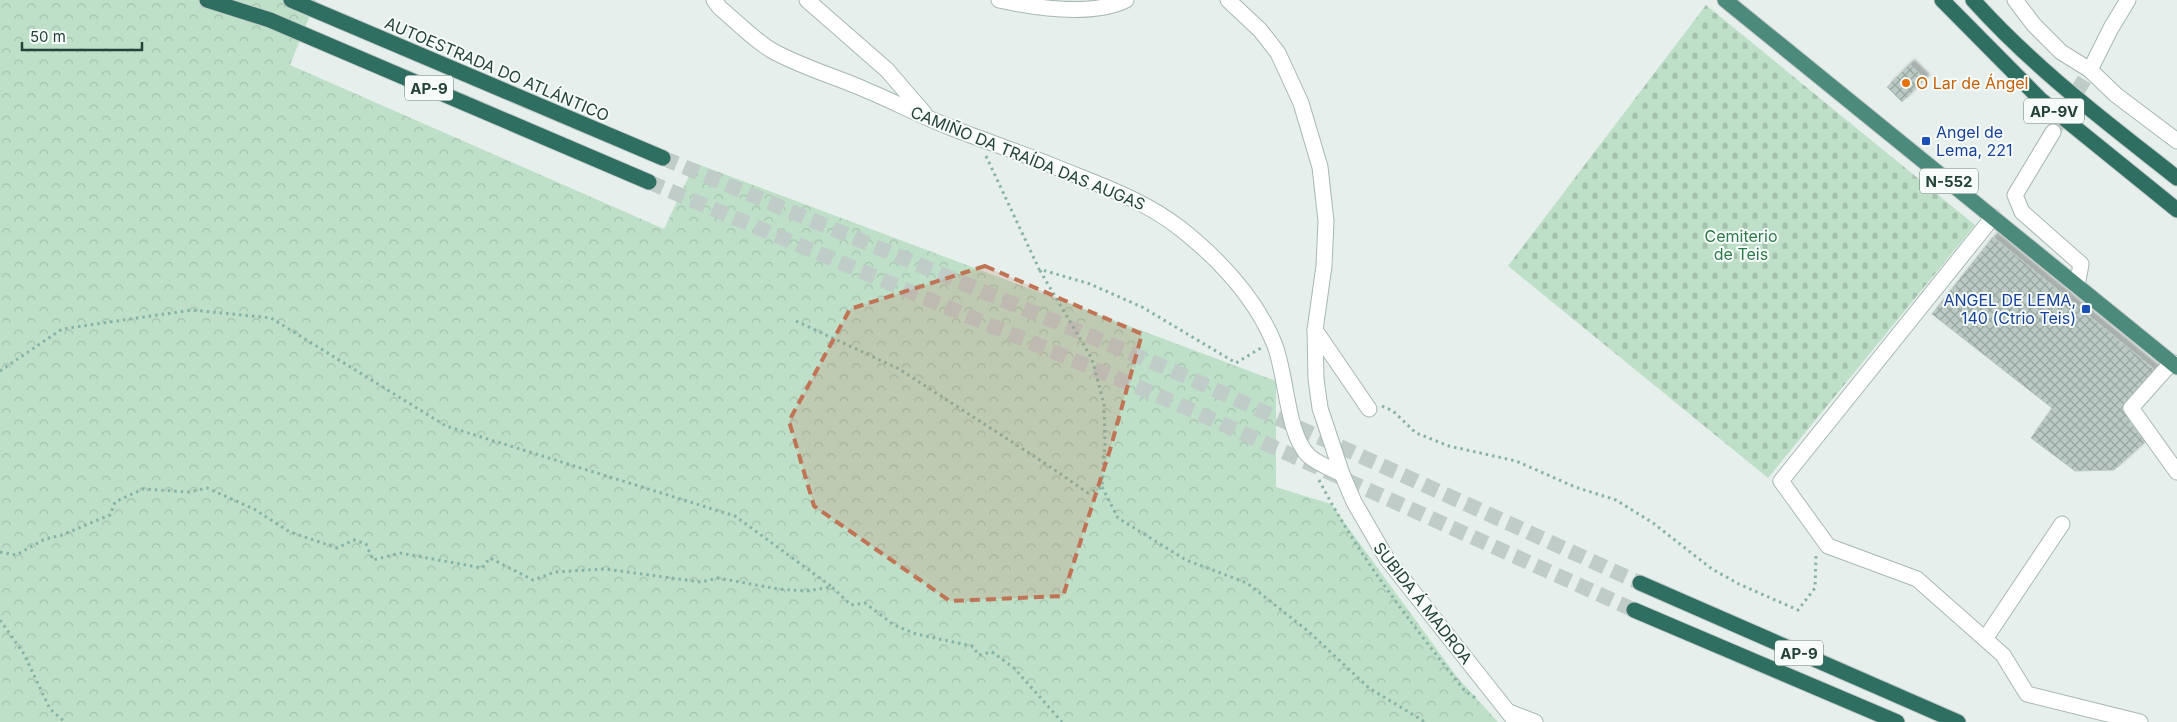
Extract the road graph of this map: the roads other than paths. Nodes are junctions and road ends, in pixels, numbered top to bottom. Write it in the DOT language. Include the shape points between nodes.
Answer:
graph roads {
  1 [pos="207,0"];
  2 [pos="290,0"];
  3 [pos="714,0"];
  4 [pos="807,0"];
  5 [pos="999,0"];
  6 [pos="1126,0"];
  7 [pos="1228,0"];
  8 [pos="1725,0"];
  9 [pos="1942,0"];
  10 [pos="1973,0"];
  11 [pos="2015,0"];
  12 [pos="2128,0"];
  13 [pos="2090,70"];
  14 [pos="927,117"];
  15 [pos="2052,132"];
  16 [pos="2177,141"];
  17 [pos="663,158"];
  18 [pos="2177,178"];
  19 [pos="649,182"];
  20 [pos="2151,190"];
  21 [pos="2177,210"];
  22 [pos="2177,215"];
  23 [pos="1993,217"];
  24 [pos="2077,286"];
  25 [pos="1315,330"];
  26 [pos="2175,365"];
  27 [pos="1368,409"];
  28 [pos="2177,472"];
  29 [pos="1342,474"];
  30 [pos="2062,524"];
  31 [pos="1640,583"];
  32 [pos="1634,610"];
  33 [pos="1985,639"];
  34 [pos="1513,717"];
  35 [pos="1535,722"];
  36 [pos="1897,722"];
  37 [pos="1958,722"];
  38 [pos="2140,722"];
  1 -- 19 [label="highway, AP-9" via="270,20"];
  2 -- 17 [label="highway, AUTOESTRADA DO ATLÁNTICO / AP-9"];
  3 -- 14 [label="street, CAMIÑO DA TRAÍDA DAS AUGAS" via="769,49"];
  4 -- 14 [label="street" via="887,70"];
  5 -- 6 [label="street" via="1026,6 1093,10"];
  7 -- 25 [label="street, SUBIDA Á MADROA" via="1260,30 1278,53 1312,133 1320,167 1326,221 1324,266"];
  8 -- 23 [label="highway, N-552"];
  9 -- 20 [label="highway, AP-9V" via="2040,99"];
  10 -- 18 [label="highway, AP-9V" via="2057,83"];
  11 -- 13 [label="street" via="2061,52"];
  12 -- 13 [label="street"];
  13 -- 16 [label="street" via="2116,95"];
  14 -- 29 [label="street, CAMIÑO DA TRAÍDA DAS AUGAS" via="1139,201 1161,214 1215,258 1240,286 1273,341 1280,358 1296,433 1302,445 1310,456"];
  15 -- 24 [label="street" via="2015,195 2022,212 2081,264"];
  20 -- 21 [label="highway, AP-9V"];
  20 -- 22 [label="highway"];
  23 -- 24 [label="highway, N-552"];
  23 -- 33 [label="street" via="1781,481 1828,546 1917,579"];
  24 -- 26 [label="highway, N-552"];
  25 -- 27 [label="street"];
  25 -- 29 [label="street, SUBIDA Á MADROA" via="1320,408"];
  26 -- 28 [label="street" via="2131,408"];
  29 -- 34 [label="street, SUBIDA Á MADROA" via="1358,511 1387,559"];
  30 -- 33 [label="street"];
  31 -- 37 [label="highway, AP-9"];
  32 -- 36 [label="highway, AP-9"];
  33 -- 38 [label="street" via="2004,656 2027,694"];
  34 -- 35 [label="street"];
}
